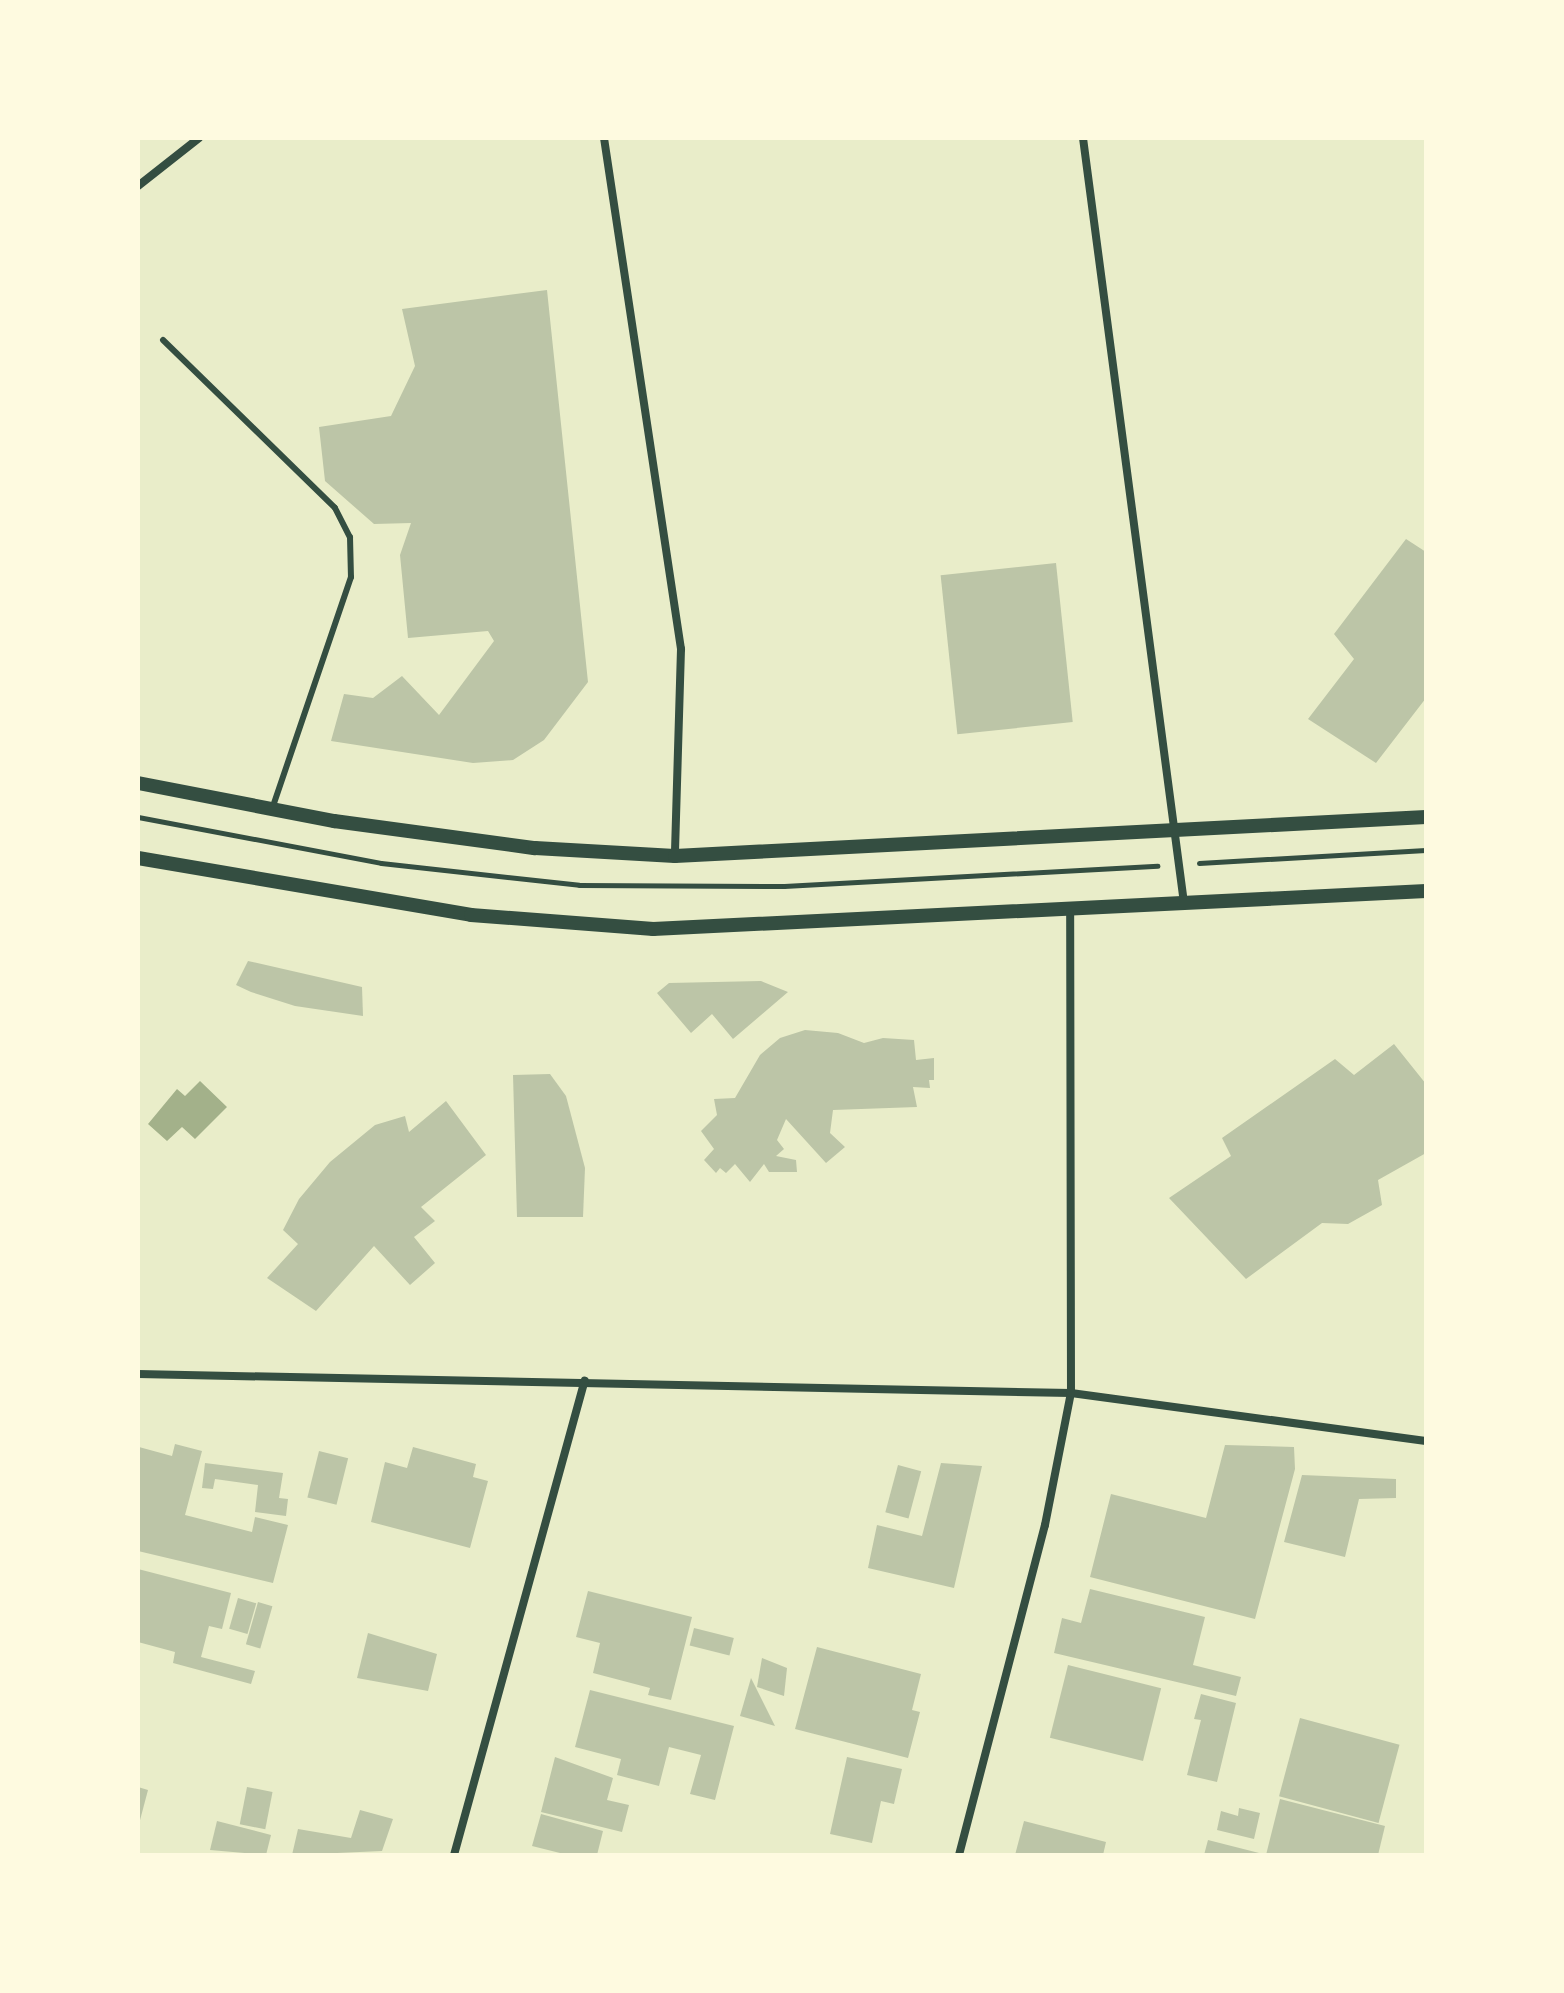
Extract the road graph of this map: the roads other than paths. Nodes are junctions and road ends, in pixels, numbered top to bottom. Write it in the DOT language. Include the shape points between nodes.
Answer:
graph roads {
  1 [pos="199,138"];
  2 [pos="604,138"];
  3 [pos="1083,138"];
  4 [pos="138,186"];
  5 [pos="163,340"];
  6 [pos="138,783"];
  7 [pos="272,809"];
  8 [pos="1426,817"];
  9 [pos="1177,830"];
  10 [pos="675,856"];
  11 [pos="138,858"];
  12 [pos="1426,891"];
  13 [pos="1184,904"];
  14 [pos="1070,911"];
  15 [pos="138,1374"];
  16 [pos="585,1381"];
  17 [pos="1071,1393"];
  18 [pos="1426,1441"];
  19 [pos="454,1855"];
  20 [pos="959,1855"];
  1 -- 4 [label="street"];
  2 -- 10 [label="street" via="681,649"];
  3 -- 9 [label="street"];
  5 -- 7 [label="lane" via="335,508 350,537 351,577"];
  6 -- 7 [label="street"];
  7 -- 10 [label="street" via="535,848"];
  8 -- 9 [label="street"];
  9 -- 10 [label="street"];
  9 -- 13 [label="street"];
  11 -- 14 [label="street" via="309,891 568,926 653,929"];
  12 -- 13 [label="street"];
  13 -- 14 [label="street"];
  14 -- 17 [label="street"];
  15 -- 16 [label="street"];
  16 -- 17 [label="street"];
  16 -- 19 [label="street"];
  17 -- 18 [label="street"];
  17 -- 20 [label="street" via="1045,1525"];
}
